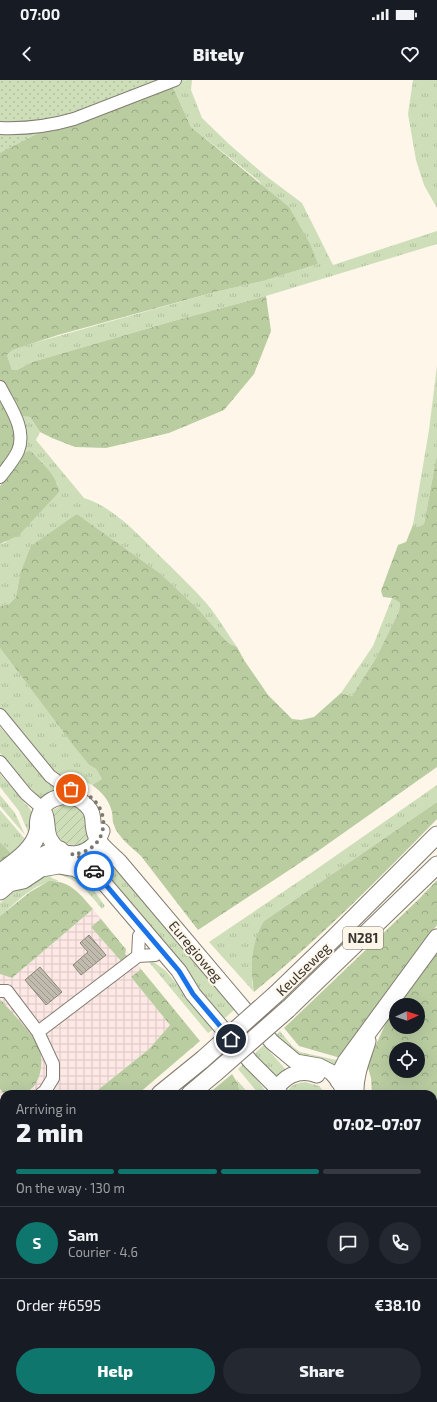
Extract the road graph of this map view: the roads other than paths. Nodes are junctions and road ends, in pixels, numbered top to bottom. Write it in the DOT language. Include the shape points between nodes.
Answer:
graph roads {
  1 [pos="175,80"];
  2 [pos="0,128"];
  3 [pos="0,387"];
  4 [pos="0,477"];
  5 [pos="0,715"];
  6 [pos="0,762"];
  7 [pos="71,789"];
  8 [pos="39,819"];
  9 [pos="100,835"];
  10 [pos="437,835"];
  11 [pos="66,852"];
  12 [pos="437,865"];
  13 [pos="87,875"];
  14 [pos="3,883"];
  15 [pos="139,936"];
  16 [pos="437,938"];
  17 [pos="156,955"];
  18 [pos="138,956"];
  19 [pos="0,990"];
  20 [pos="193,994"];
  21 [pos="369,1031"];
  22 [pos="38,1032"];
  23 [pos="303,1068"];
  24 [pos="46,1090"];
  25 [pos="165,1090"];
  26 [pos="195,1090"];
  27 [pos="274,1090"];
  28 [pos="277,1090"];
  29 [pos="340,1090"];
  30 [pos="355,1090"];
  1 -- 2 [label="street" via="74,119 18,128"];
  3 -- 4 [label="street" via="21,434 17,452"];
  5 -- 7 [label="street" via="50,776"];
  6 -- 8 [label="street" via="26,794"];
  7 -- 9 [label="main road" via="85,792 96,802 102,815"];
  8 -- 9 [label="main road" via="46,804 57,798 69,796 81,800 90,809 95,833"];
  8 -- 11 [label="main road" via="47,820 49,837"];
  8 -- 14 [label="highway" via="35,841"];
  9 -- 11 [label="main road" via="95,845 84,852"];
  9 -- 23 [label="main road, Euregioweg" via="119,861 272,1042"];
  10 -- 25 [label="highway, Keulseweg / N281, bridge" via="276,994"];
  11 -- 14 [label="highway" via="53,851 42,855"];
  11 -- 20 [label="main road, Euregioweg" via="87,863 179,971"];
  12 -- 26 [label="highway, Keulseweg / N281, bridge" via="288,1009"];
  13 -- 14 [label="highway" via="76,868 59,864 41,868 23,880"];
  13 -- 15 [label="main road"];
  15 -- 17 [label="main road"];
  15 -- 18 [label="street"];
  16 -- 21 [label="highway"];
  17 -- 18 [label="street"];
  17 -- 20 [label="main road"];
  18 -- 22 [label="street"];
  19 -- 22 [label="street" via="7,991"];
  20 -- 27 [label="main road, Euregioweg"];
  21 -- 29 [label="highway" via="341,1072"];
  21 -- 30 [label="highway" via="357,1070"];
  22 -- 24 [label="street" via="53,1064 53,1078"];
  23 -- 28 [label="main road" via="288,1076"];
  23 -- 29 [label="main road, Euregioweg" via="325,1069 330,1072"];
}
